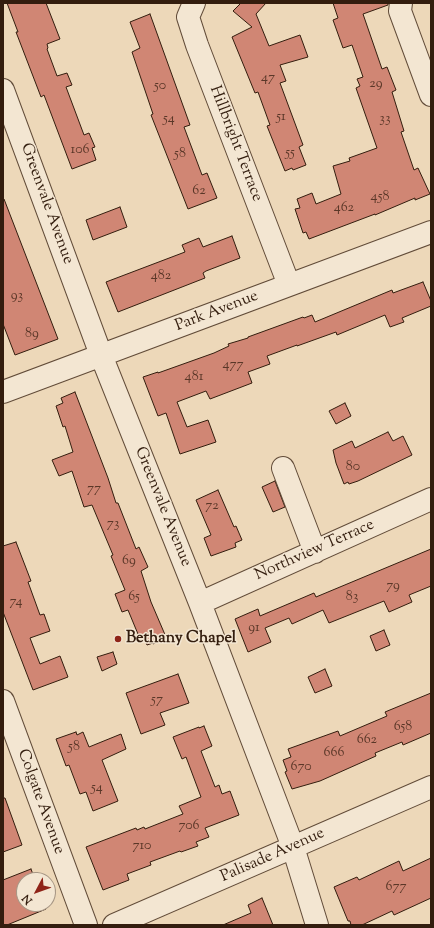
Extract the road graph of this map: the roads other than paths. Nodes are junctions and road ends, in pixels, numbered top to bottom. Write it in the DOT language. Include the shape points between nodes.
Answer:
graph roads {
  1 [pos="194,3"];
  2 [pos="401,3"];
  3 [pos="3,90"];
  4 [pos="431,95"];
  5 [pos="431,232"];
  6 [pos="288,285"];
  7 [pos="101,355"];
  8 [pos="3,392"];
  9 [pos="283,468"];
  10 [pos="431,500"];
  11 [pos="315,552"];
  12 [pos="200,603"];
  13 [pos="3,701"];
  14 [pos="431,787"];
  15 [pos="293,847"];
  16 [pos="86,925"];
  17 [pos="114,925"];
  18 [pos="317,925"];
  1 -- 6 [label="street, Hillbright Terrace" via="188,17 197,45"];
  2 -- 4 [label="street" via="400,11"];
  3 -- 7 [label="street, Greenvale Avenue"];
  5 -- 6 [label="street, Park Avenue"];
  6 -- 7 [label="street, Park Avenue"];
  7 -- 8 [label="street, Park Avenue"];
  7 -- 12 [label="street, Greenvale Avenue"];
  9 -- 11 [label="street"];
  10 -- 11 [label="street, Northview Terrace"];
  11 -- 12 [label="street, Northview Terrace"];
  12 -- 15 [label="street, Greenvale Avenue"];
  13 -- 16 [label="street, Colgate Avenue"];
  14 -- 15 [label="street, Palisade Avenue"];
  15 -- 17 [label="street, Palisade Avenue"];
  15 -- 18 [label="street, Greenvale Avenue"];
}
